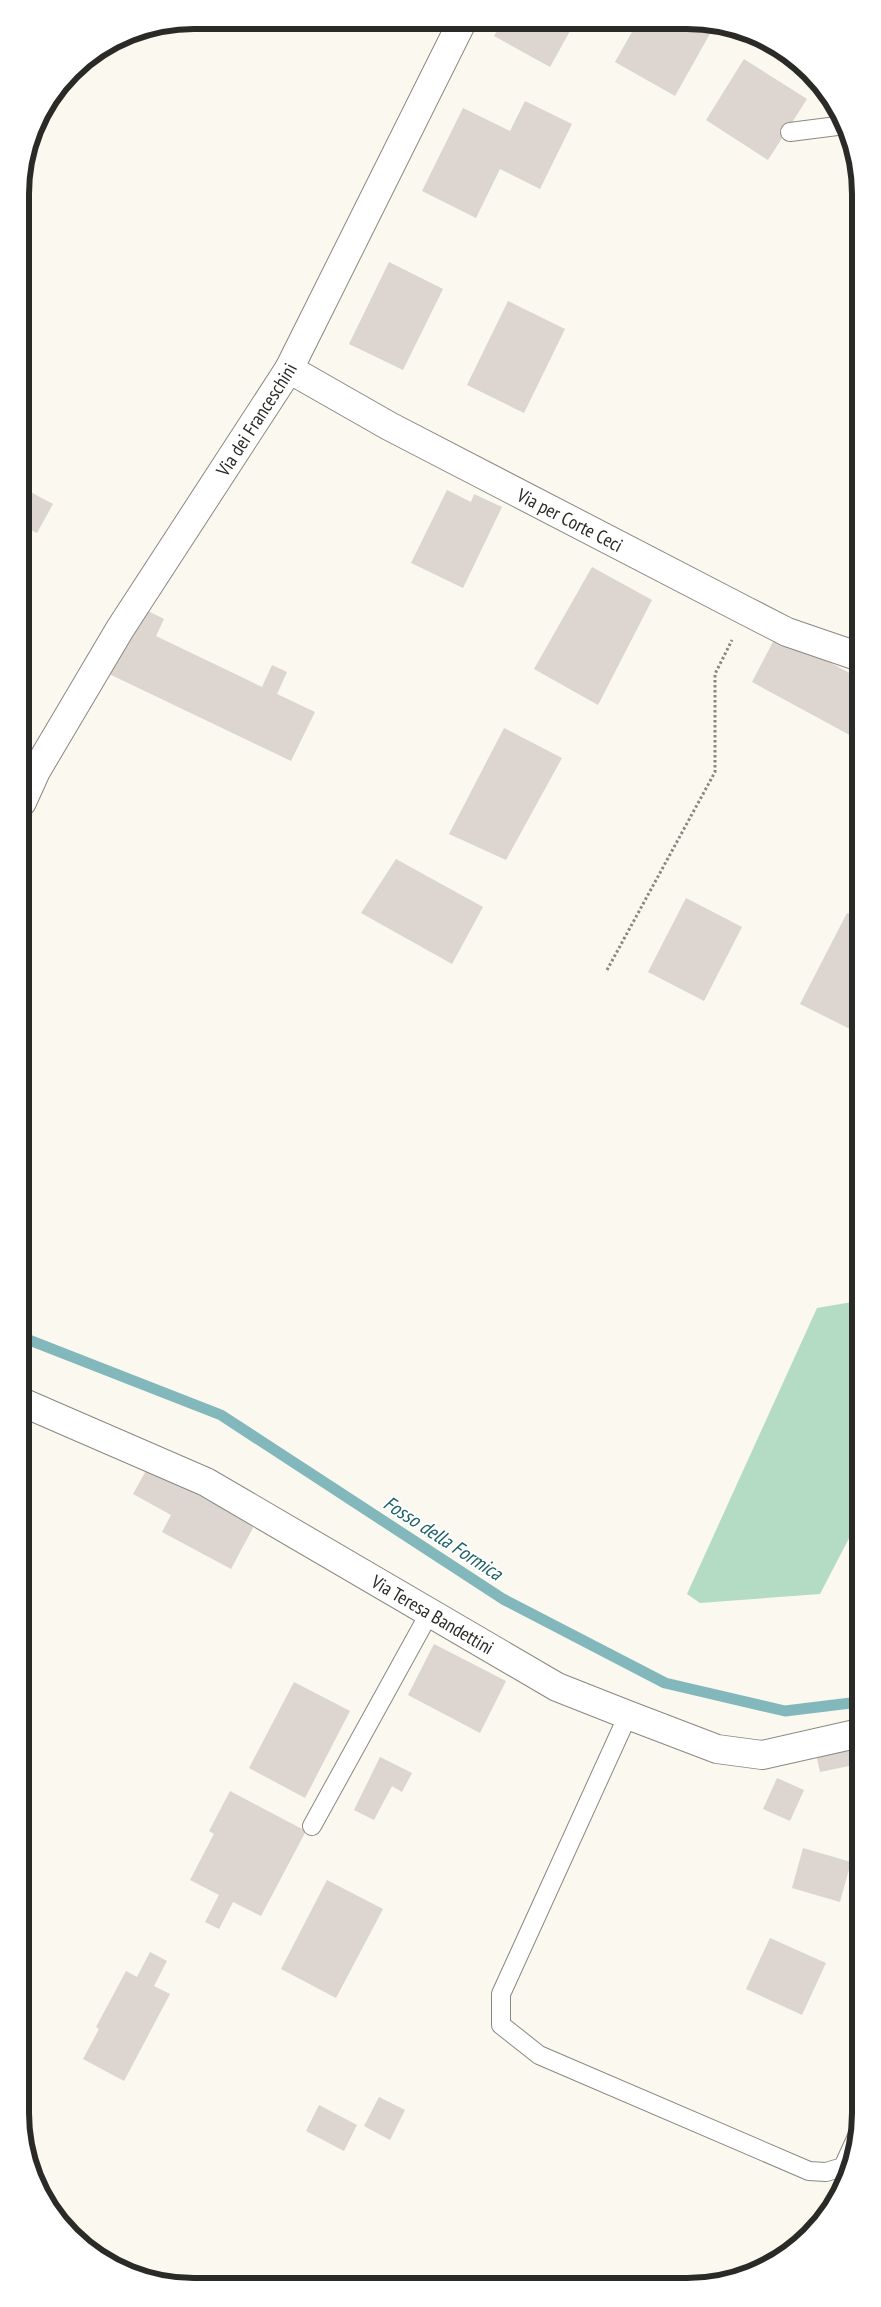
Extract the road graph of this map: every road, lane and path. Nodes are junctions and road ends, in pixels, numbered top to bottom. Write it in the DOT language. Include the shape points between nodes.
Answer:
graph roads {
  1 [pos="459,29"];
  2 [pos="838,126"];
  3 [pos="790,132"];
  4 [pos="289,369"];
  5 [pos="746,611"];
  6 [pos="852,654"];
  7 [pos="29,786"];
  8 [pos="607,970"];
  9 [pos="29,1405"];
  10 [pos="430,1612"];
  11 [pos="628,1715"];
  12 [pos="852,1735"];
  13 [pos="312,1826"];
  14 [pos="844,2164"];
  1 -- 4 [label="street, Via dei Franceschini"];
  2 -- 3 [label="lane"];
  4 -- 5 [label="street, Via per Corte Ceci" via="389,426"];
  4 -- 7 [label="street, Via dei Franceschini" via="120,629"];
  5 -- 6 [label="street, Via per Corte Ceci" via="787,632"];
  5 -- 8 [label="path" via="715,674 715,772"];
  9 -- 10 [label="street, Via Teresa Bandettini" via="206,1482"];
  10 -- 11 [label="street, Via Teresa Bandettini" via="557,1687"];
  10 -- 13 [label="lane"];
  11 -- 12 [label="street, Via Teresa Bandettini" via="717,1748 762,1755"];
  11 -- 14 [label="lane" via="502,1994 501,2025 539,2055 809,2171 826,2172"];
}
